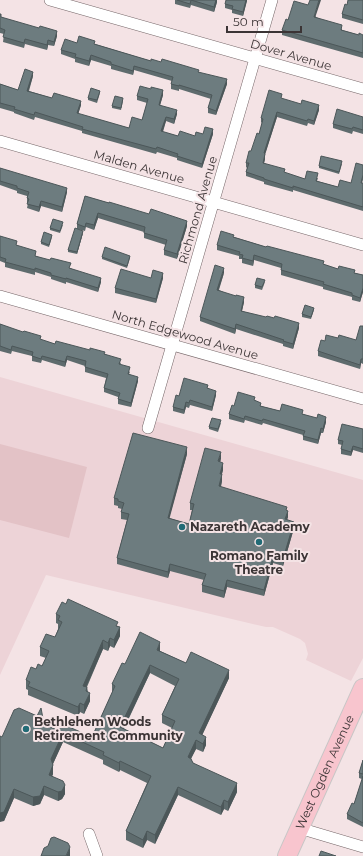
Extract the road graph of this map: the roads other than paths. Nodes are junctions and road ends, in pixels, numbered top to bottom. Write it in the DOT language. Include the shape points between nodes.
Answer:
graph roads {
  1 [pos="50,0"];
  2 [pos="272,0"];
  3 [pos="256,59"];
  4 [pos="363,89"];
  5 [pos="0,141"];
  6 [pos="214,202"];
  7 [pos="363,245"];
  8 [pos="0,296"];
  9 [pos="172,345"];
  10 [pos="363,399"];
  11 [pos="148,428"];
  12 [pos="363,689"];
  13 [pos="299,828"];
  14 [pos="89,834"];
  15 [pos="363,847"];
  16 [pos="97,856"];
  17 [pos="287,856"];
  1 -- 3 [label="street, Dover Avenue"];
  2 -- 3 [label="street, Richmond Avenue"];
  3 -- 4 [label="street, Dover Avenue"];
  3 -- 6 [label="street, Richmond Avenue"];
  5 -- 6 [label="street, Malden Avenue"];
  6 -- 7 [label="street, Malden Avenue"];
  6 -- 9 [label="street, Richmond Avenue"];
  8 -- 9 [label="street, North Edgewood Avenue"];
  9 -- 10 [label="street, North Edgewood Avenue"];
  9 -- 11 [label="street, Richmond Avenue"];
  12 -- 13 [label="main road, West Ogden Avenue"];
  13 -- 15 [label="street"];
  13 -- 17 [label="main road, West Ogden Avenue"];
  14 -- 16 [label="street"];
}
